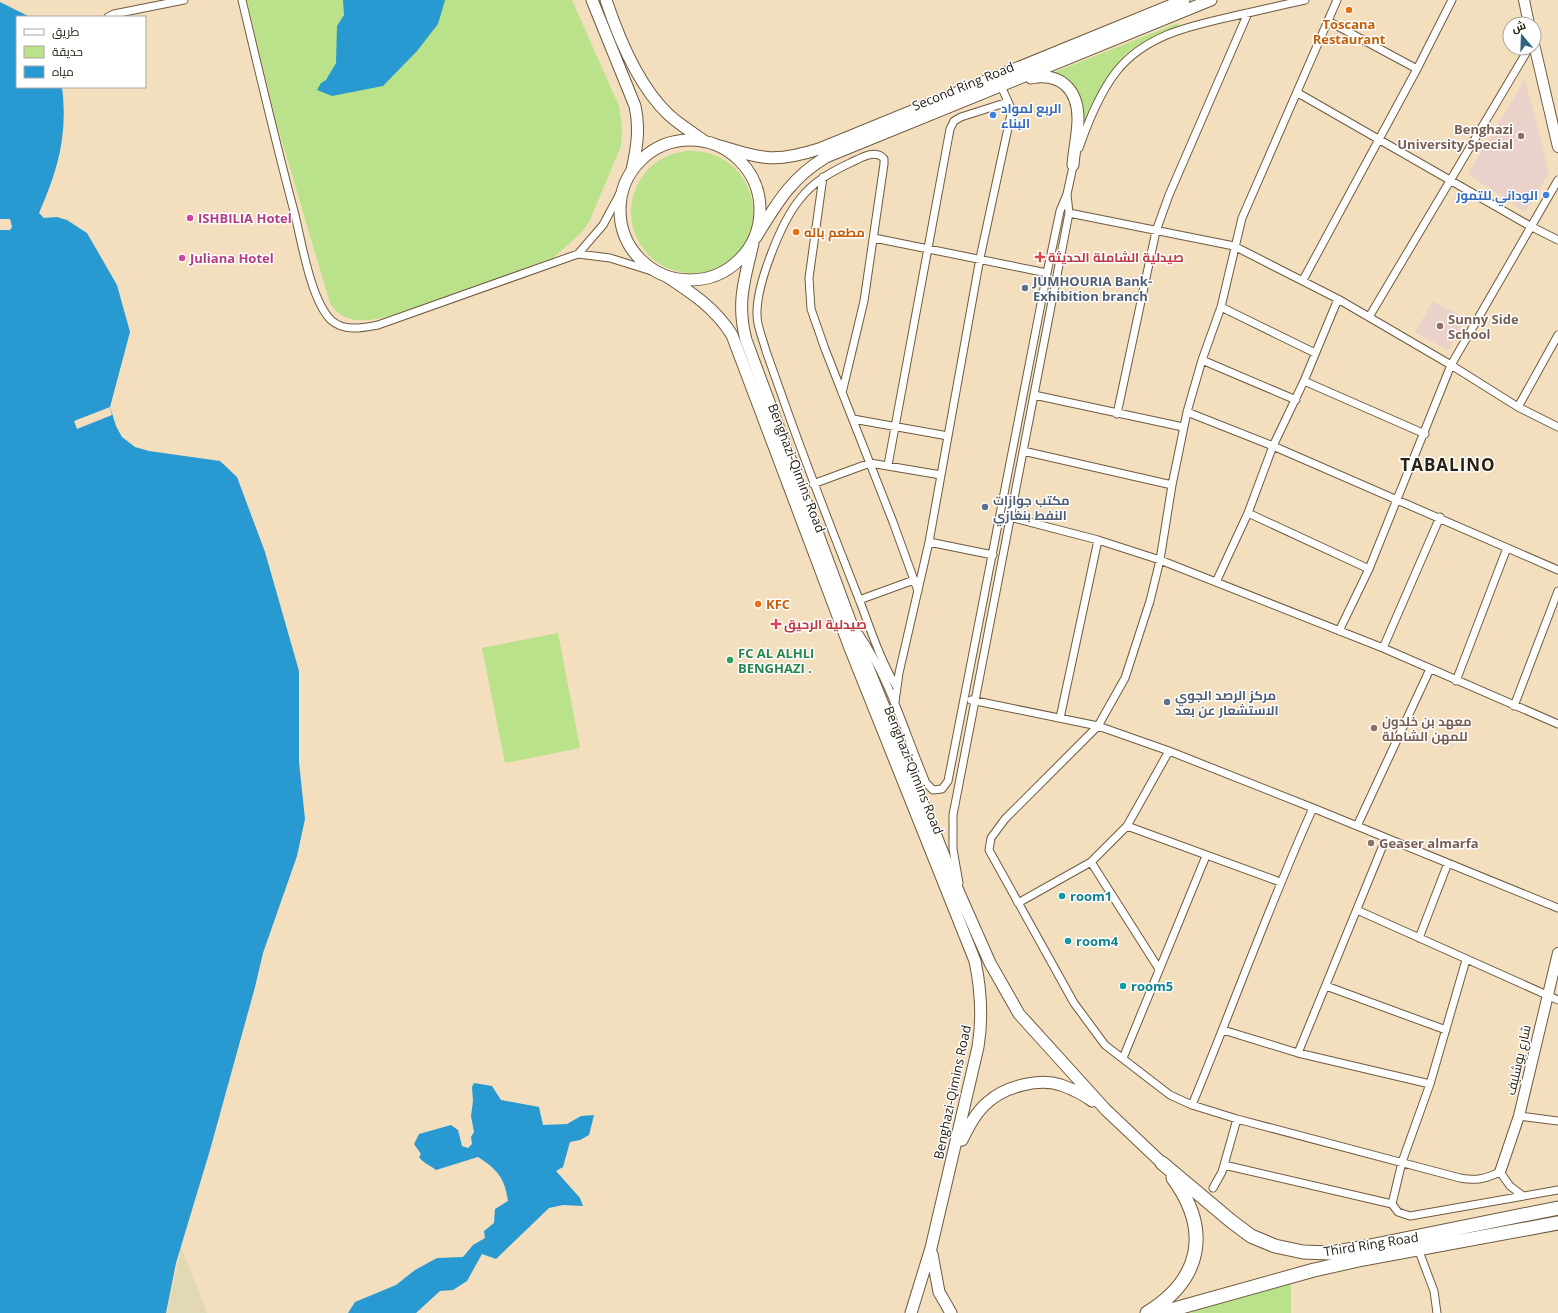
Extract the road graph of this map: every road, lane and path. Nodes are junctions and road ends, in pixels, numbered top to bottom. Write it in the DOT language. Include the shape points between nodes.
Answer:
graph roads {
  1 [pos="184,0"];
  2 [pos="242,0"];
  3 [pos="592,0"];
  4 [pos="606,0"];
  5 [pos="1184,0"];
  6 [pos="1211,0"];
  7 [pos="1305,0"];
  8 [pos="1337,0"];
  9 [pos="1452,0"];
  10 [pos="1524,0"];
  11 [pos="1248,13"];
  12 [pos="112,16"];
  13 [pos="1527,16"];
  14 [pos="1328,21"];
  15 [pos="1139,24"];
  16 [pos="1524,56"];
  17 [pos="1537,56"];
  18 [pos="1418,69"];
  19 [pos="1012,81"];
  20 [pos="1001,86"];
  21 [pos="1298,93"];
  22 [pos="1008,102"];
  23 [pos="1378,140"];
  24 [pos="704,141"];
  25 [pos="720,146"];
  26 [pos="1558,148"];
  27 [pos="1073,165"];
  28 [pos="632,170"];
  29 [pos="823,176"];
  30 [pos="1450,180"];
  31 [pos="1558,180"];
  32 [pos="625,184"];
  33 [pos="1067,194"];
  34 [pos="1069,213"];
  35 [pos="1530,226"];
  36 [pos="1156,231"];
  37 [pos="874,238"];
  38 [pos="754,240"];
  39 [pos="1558,240"];
  40 [pos="1234,246"];
  41 [pos="928,248"];
  42 [pos="578,254"];
  43 [pos="980,258"];
  44 [pos="1047,273"];
  45 [pos="662,274"];
  46 [pos="1303,280"];
  47 [pos="1338,299"];
  48 [pos="1221,307"];
  49 [pos="1369,317"];
  50 [pos="1558,335"];
  51 [pos="1032,352"];
  52 [pos="1315,353"];
  53 [pos="1042,355"];
  54 [pos="1202,360"];
  55 [pos="1451,365"];
  56 [pos="1028,371"];
  57 [pos="1038,374"];
  58 [pos="1304,380"];
  59 [pos="842,393"];
  60 [pos="1034,396"];
  61 [pos="1296,400"];
  62 [pos="1518,407"];
  63 [pos="1187,412"];
  64 [pos="1116,414"];
  65 [pos="853,419"];
  66 [pos="894,427"];
  67 [pos="1183,427"];
  68 [pos="1558,427"];
  69 [pos="1424,434"];
  70 [pos="948,436"];
  71 [pos="1273,446"];
  72 [pos="1023,451"];
  73 [pos="870,463"];
  74 [pos="888,465"];
  75 [pos="941,475"];
  76 [pos="813,484"];
  77 [pos="1172,485"];
  78 [pos="1398,500"];
  79 [pos="1248,513"];
  80 [pos="1010,517"];
  81 [pos="1440,517"];
  82 [pos="1098,540"];
  83 [pos="929,542"];
  84 [pos="1507,548"];
  85 [pos="993,555"];
  86 [pos="1160,560"];
  87 [pos="1369,569"];
  88 [pos="1558,570"];
  89 [pos="914,580"];
  90 [pos="1216,582"];
  91 [pos="918,591"];
  92 [pos="1558,591"];
  93 [pos="859,600"];
  94 [pos="853,626"];
  95 [pos="1339,631"];
  96 [pos="1383,648"];
  97 [pos="1430,669"];
  98 [pos="1456,681"];
  99 [pos="896,686"];
  100 [pos="965,699"];
  101 [pos="975,701"];
  102 [pos="895,702"];
  103 [pos="1514,706"];
  104 [pos="1060,718"];
  105 [pos="1558,724"];
  106 [pos="1098,726"];
  107 [pos="1169,751"];
  108 [pos="1313,808"];
  109 [pos="1127,826"];
  110 [pos="1357,826"];
  111 [pos="1386,838"];
  112 [pos="1206,856"];
  113 [pos="1091,862"];
  114 [pos="1448,863"];
  115 [pos="1280,882"];
  116 [pos="959,893"];
  117 [pos="1018,903"];
  118 [pos="1558,908"];
  119 [pos="1357,910"];
  120 [pos="1419,938"];
  121 [pos="1558,953"];
  122 [pos="1466,960"];
  123 [pos="1160,969"];
  124 [pos="1326,986"];
  125 [pos="1547,996"];
  126 [pos="1558,1000"];
  127 [pos="1223,1030"];
  128 [pos="1446,1030"];
  129 [pos="1298,1053"];
  130 [pos="1123,1058"];
  131 [pos="1430,1084"];
  132 [pos="1192,1105"];
  133 [pos="1106,1110"];
  134 [pos="1519,1116"];
  135 [pos="1237,1119"];
  136 [pos="1558,1121"];
  137 [pos="954,1154"];
  138 [pos="1402,1162"];
  139 [pos="1162,1163"];
  140 [pos="1224,1165"];
  141 [pos="1500,1172"];
  142 [pos="1213,1188"];
  143 [pos="1558,1190"];
  144 [pos="1523,1196"];
  145 [pos="1392,1204"];
  146 [pos="1558,1208"];
  147 [pos="1558,1223"];
  148 [pos="1416,1243"];
  149 [pos="931,1248"];
  150 [pos="911,1313"];
  151 [pos="951,1313"];
  152 [pos="1147,1313"];
  153 [pos="1160,1313"];
  154 [pos="1437,1313"];
  1 -- 12 [label="street"];
  2 -- 42 [label="street" via="307,266 318,301 333,321 351,328 378,325"];
  3 -- 28 [label="main road" via="635,106 638,120 637,144"];
  4 -- 24 [label="main road" via="626,48 652,96 670,116"];
  5 -- 15 [label="main road, Second Ring Road"];
  6 -- 15 [label="main road, Second Ring Road"];
  7 -- 11 [label="street"];
  8 -- 14 [label="street"];
  9 -- 18 [label="street"];
  10 -- 13 [label="street"];
  11 -- 27 [label="street" via="1168,34 1143,46 1129,58 1106,87 1086,128"];
  11 -- 36 [label="street" via="1169,195"];
  14 -- 18 [label="street"];
  14 -- 21 [label="street"];
  15 -- 19 [label="main road, Second Ring Road"];
  15 -- 25 [label="main road, Second Ring Road" via="801,155 763,158"];
  16 -- 30 [label="street"];
  17 -- 26 [label="street"];
  18 -- 23 [label="street"];
  19 -- 20 [label="main road, Second Ring Road"];
  19 -- 27 [label="main road" via="1048,76 1056,78 1068,88 1077,107 1078,119"];
  20 -- 22 [label="street"];
  20 -- 38 [label="main road, Second Ring Road" via="832,154 811,166 782,195"];
  21 -- 23 [label="street"];
  21 -- 40 [label="street" via="1253,191"];
  22 -- 41 [label="street" via="961,117 951,126"];
  22 -- 43 [label="street" via="1011,114"];
  23 -- 30 [label="street"];
  23 -- 46 [label="street"];
  24 -- 25 [label="main road"];
  24 -- 28 [label="main road" via="688,140 657,148"];
  25 -- 38 [label="main road" via="744,164 759,191 760,222"];
  27 -- 33 [label="street"];
  28 -- 32 [label="main road"];
  29 -- 37 [label="street" via="871,154 882,156 884,164"];
  29 -- 59 [label="street" via="811,256 809,294 815,322"];
  29 -- 76 [label="street" via="799,199 789,217 763,278 757,316 759,329"];
  30 -- 35 [label="street"];
  30 -- 49 [label="street"];
  31 -- 35 [label="street"];
  32 -- 42 [label="street" via="603,226"];
  32 -- 45 [label="main road" via="620,214 626,238 646,265"];
  33 -- 34 [label="street"];
  33 -- 44 [label="street" via="1060,211"];
  34 -- 36 [label="street"];
  34 -- 53 [label="street"];
  35 -- 39 [label="street"];
  35 -- 55 [label="street"];
  36 -- 40 [label="street"];
  36 -- 64 [label="street"];
  37 -- 41 [label="street"];
  37 -- 59 [label="street" via="864,301"];
  38 -- 45 [label="main road" via="743,257 715,276 688,280"];
  38 -- 94 [label="main road" via="741,296 742,326"];
  40 -- 46 [label="street"];
  40 -- 48 [label="street"];
  41 -- 43 [label="street"];
  41 -- 66 [label="street"];
  42 -- 45 [label="street" via="610,258"];
  43 -- 44 [label="street"];
  43 -- 70 [label="street"];
  44 -- 51 [label="street"];
  45 -- 137 [label="main road, Benghazi-Qimins Road" via="709,307 719,316 732,335 850,648 975,961 980,984 981,1027"];
  46 -- 47 [label="street"];
  47 -- 49 [label="street"];
  47 -- 52 [label="street"];
  48 -- 52 [label="street"];
  48 -- 54 [label="street"];
  49 -- 55 [label="street"];
  50 -- 62 [label="street"];
  51 -- 53 [label="street"];
  51 -- 56 [label="street"];
  52 -- 58 [label="street"];
  53 -- 57 [label="street"];
  54 -- 61 [label="street"];
  54 -- 63 [label="street"];
  55 -- 62 [label="street"];
  55 -- 69 [label="street"];
  56 -- 57 [label="street"];
  56 -- 85 [label="street"];
  57 -- 60 [label="street"];
  58 -- 61 [label="street"];
  58 -- 69 [label="street"];
  59 -- 65 [label="street"];
  60 -- 64 [label="street"];
  60 -- 72 [label="street"];
  61 -- 71 [label="street"];
  62 -- 68 [label="street"];
  63 -- 67 [label="street"];
  63 -- 71 [label="street"];
  64 -- 67 [label="street"];
  65 -- 66 [label="street"];
  65 -- 73 [label="street"];
  66 -- 70 [label="street"];
  66 -- 74 [label="street"];
  67 -- 77 [label="street"];
  69 -- 78 [label="street"];
  70 -- 75 [label="street"];
  71 -- 78 [label="street"];
  71 -- 79 [label="street"];
  72 -- 77 [label="street"];
  72 -- 80 [label="street"];
  73 -- 74 [label="street"];
  73 -- 76 [label="street"];
  73 -- 89 [label="street"];
  74 -- 75 [label="street"];
  75 -- 83 [label="street"];
  76 -- 93 [label="street"];
  77 -- 86 [label="street"];
  78 -- 81 [label="street"];
  78 -- 87 [label="street"];
  79 -- 87 [label="street"];
  79 -- 90 [label="street"];
  80 -- 82 [label="street"];
  80 -- 101 [label="street"];
  81 -- 84 [label="street"];
  81 -- 96 [label="street"];
  82 -- 86 [label="street"];
  82 -- 104 [label="street"];
  83 -- 85 [label="street"];
  83 -- 91 [label="street"];
  84 -- 88 [label="street"];
  84 -- 98 [label="street"];
  85 -- 100 [label="street"];
  86 -- 90 [label="street"];
  86 -- 106 [label="street" via="1150,601 1125,678"];
  87 -- 95 [label="street"];
  89 -- 91 [label="street"];
  89 -- 93 [label="street"];
  90 -- 95 [label="street"];
  91 -- 99 [label="street"];
  92 -- 103 [label="street"];
  93 -- 99 [label="street"];
  94 -- 102 [label="street" via="871,654"];
  94 -- 116 [label="main road"];
  95 -- 96 [label="street"];
  96 -- 97 [label="street"];
  97 -- 98 [label="street"];
  97 -- 110 [label="street"];
  98 -- 103 [label="street"];
  99 -- 102 [label="street"];
  100 -- 101 [label="street"];
  100 -- 102 [label="street" via="948,781 945,787 936,790 926,783"];
  101 -- 104 [label="street"];
  101 -- 116 [label="street" via="954,816 953,843"];
  103 -- 105 [label="street"];
  104 -- 106 [label="street"];
  106 -- 107 [label="street"];
  106 -- 117 [label="street" via="1014,810 991,838 989,850"];
  107 -- 108 [label="street"];
  107 -- 109 [label="street"];
  108 -- 110 [label="street"];
  108 -- 115 [label="street"];
  109 -- 112 [label="street"];
  109 -- 113 [label="street"];
  110 -- 111 [label="street"];
  111 -- 114 [label="street"];
  111 -- 119 [label="street"];
  112 -- 115 [label="street"];
  112 -- 123 [label="street"];
  113 -- 117 [label="street"];
  113 -- 123 [label="street"];
  114 -- 118 [label="street"];
  114 -- 120 [label="street"];
  115 -- 127 [label="street"];
  116 -- 133 [label="main road" via="990,963 1019,1014"];
  117 -- 130 [label="street" via="1087,1024 1105,1045"];
  119 -- 120 [label="street"];
  119 -- 124 [label="street"];
  120 -- 122 [label="street"];
  121 -- 125 [label="street, شارع بوشليف"];
  122 -- 125 [label="street"];
  122 -- 128 [label="street"];
  123 -- 130 [label="street"];
  124 -- 128 [label="street"];
  124 -- 129 [label="street"];
  125 -- 126 [label="street"];
  125 -- 134 [label="street, شارع بوشليف"];
  127 -- 129 [label="street"];
  127 -- 132 [label="street"];
  128 -- 131 [label="street"];
  129 -- 131 [label="street"];
  130 -- 132 [label="street" via="1170,1095"];
  131 -- 138 [label="street"];
  132 -- 135 [label="street"];
  133 -- 137 [label="main road" via="1082,1094 1060,1085 1034,1083 1009,1090 988,1101 972,1120"];
  133 -- 139 [label="main road"];
  134 -- 136 [label="street"];
  134 -- 141 [label="street, شارع بوشليف"];
  135 -- 138 [label="street"];
  135 -- 140 [label="street"];
  137 -- 149 [label="main road, Benghazi-Qimins Road"];
  138 -- 141 [label="street" via="1474,1180"];
  138 -- 145 [label="street"];
  139 -- 148 [label="highway, Third Ring Road" via="1251,1236 1275,1246 1303,1252 1330,1252"];
  139 -- 152 [label="highway" via="1192,1210 1197,1246 1192,1266 1179,1288"];
  140 -- 142 [label="street"];
  140 -- 145 [label="street"];
  141 -- 144 [label="street" via="1510,1186"];
  143 -- 144 [label="street"];
  144 -- 145 [label="street" via="1410,1216 1398,1212"];
  146 -- 148 [label="highway, Third Ring Road"];
  147 -- 148 [label="highway, Third Ring Road"];
  148 -- 153 [label="highway, Third Ring Road"];
  148 -- 154 [label="street" via="1434,1291"];
  149 -- 150 [label="main road, Benghazi-Qimins Road"];
  149 -- 151 [label="main road" via="940,1292"];
}
